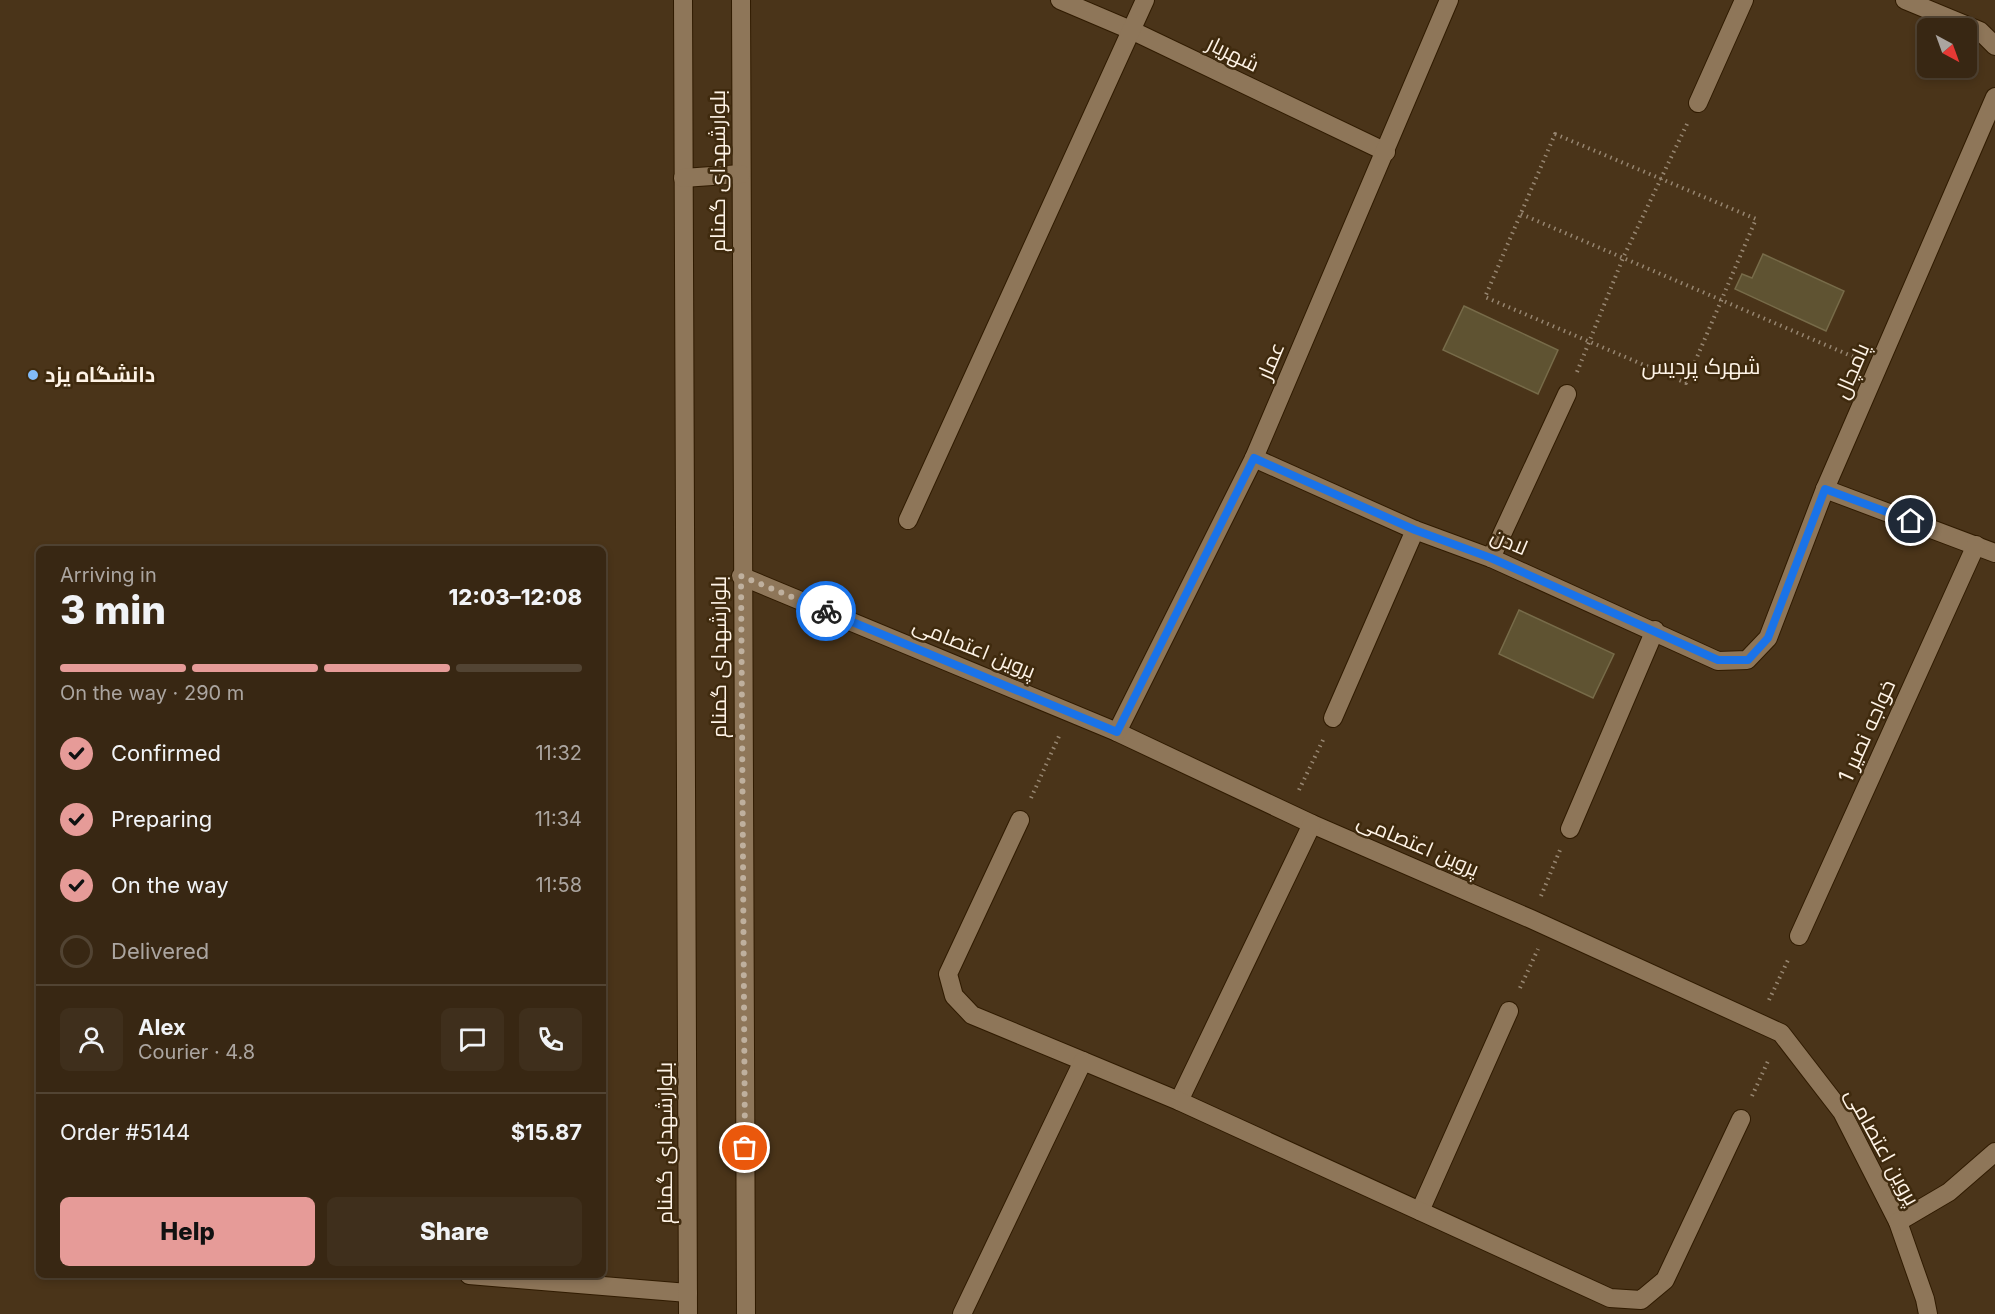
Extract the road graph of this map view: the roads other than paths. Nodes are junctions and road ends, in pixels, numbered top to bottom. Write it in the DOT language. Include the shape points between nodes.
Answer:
graph roads {
  1 [pos="683,0"];
  2 [pos="741,0"];
  3 [pos="1060,0"];
  4 [pos="1146,0"];
  5 [pos="1449,0"];
  6 [pos="1744,0"];
  7 [pos="1905,0"];
  8 [pos="1133,31"];
  9 [pos="1995,46"];
  10 [pos="1995,97"];
  11 [pos="1698,103"];
  12 [pos="1386,152"];
  13 [pos="741,174"];
  14 [pos="683,178"];
  15 [pos="1567,394"];
  16 [pos="1254,458"];
  17 [pos="1825,489"];
  18 [pos="908,520"];
  19 [pos="1415,530"];
  20 [pos="1976,545"];
  21 [pos="1995,554"];
  22 [pos="1491,558"];
  23 [pos="741,576"];
  24 [pos="1655,630"];
  25 [pos="1748,660"];
  26 [pos="1333,718"];
  27 [pos="1117,732"];
  28 [pos="1020,820"];
  29 [pos="1312,824"];
  30 [pos="1570,829"];
  31 [pos="1799,936"];
  32 [pos="1509,1011"];
  33 [pos="1083,1061"];
  34 [pos="1179,1101"];
  35 [pos="1741,1119"];
  36 [pos="1995,1152"];
  37 [pos="1420,1211"];
  38 [pos="1898,1221"];
  39 [pos="506,1278"];
  40 [pos="688,1293"];
  41 [pos="688,1314"];
  42 [pos="746,1314"];
  43 [pos="962,1314"];
  44 [pos="1928,1314"];
  1 -- 14 [label="street, بلوارشهدای گمنام"];
  2 -- 13 [label="street, بلوارشهدای گمنام"];
  3 -- 8 [label="street, شهریار"];
  4 -- 8 [label="street"];
  5 -- 12 [label="street, عمار"];
  6 -- 11 [label="street"];
  7 -- 9 [label="street" via="1980,31"];
  8 -- 12 [label="street, شهریار"];
  8 -- 18 [label="street"];
  10 -- 17 [label="street, پامچال"];
  12 -- 16 [label="street, عمار"];
  13 -- 14 [label="street"];
  13 -- 23 [label="street, بلوارشهدای گمنام"];
  14 -- 40 [label="street, بلوارشهدای گمنام"];
  15 -- 22 [label="street"];
  16 -- 19 [label="street, لادن"];
  16 -- 27 [label="street, عمار"];
  17 -- 20 [label="street"];
  17 -- 25 [label="street, پامچال" via="1768,638"];
  19 -- 22 [label="street, لادن"];
  19 -- 26 [label="street"];
  20 -- 21 [label="street"];
  20 -- 31 [label="street, خواجه نصیر 1"];
  22 -- 24 [label="street, لادن"];
  23 -- 27 [label="street, پروین اعتصامی"];
  23 -- 42 [label="street, بلوارشهدای گمنام"];
  24 -- 25 [label="street, لادن" via="1718,660"];
  24 -- 30 [label="street"];
  27 -- 29 [label="street, پروین اعتصامی"];
  28 -- 33 [label="street" via="948,974 954,996 972,1015"];
  29 -- 34 [label="street"];
  29 -- 38 [label="street, پروین اعتصامی" via="1781,1033 1842,1112"];
  32 -- 37 [label="street"];
  33 -- 34 [label="street"];
  33 -- 43 [label="street"];
  34 -- 37 [label="street"];
  35 -- 37 [label="street" via="1665,1280 1641,1300 1610,1298"];
  36 -- 38 [label="street" via="1950,1192"];
  38 -- 44 [label="street, پروین اعتصامی"];
  39 -- 40 [label="street"];
  40 -- 41 [label="street, بلوارشهدای گمنام"];
}
